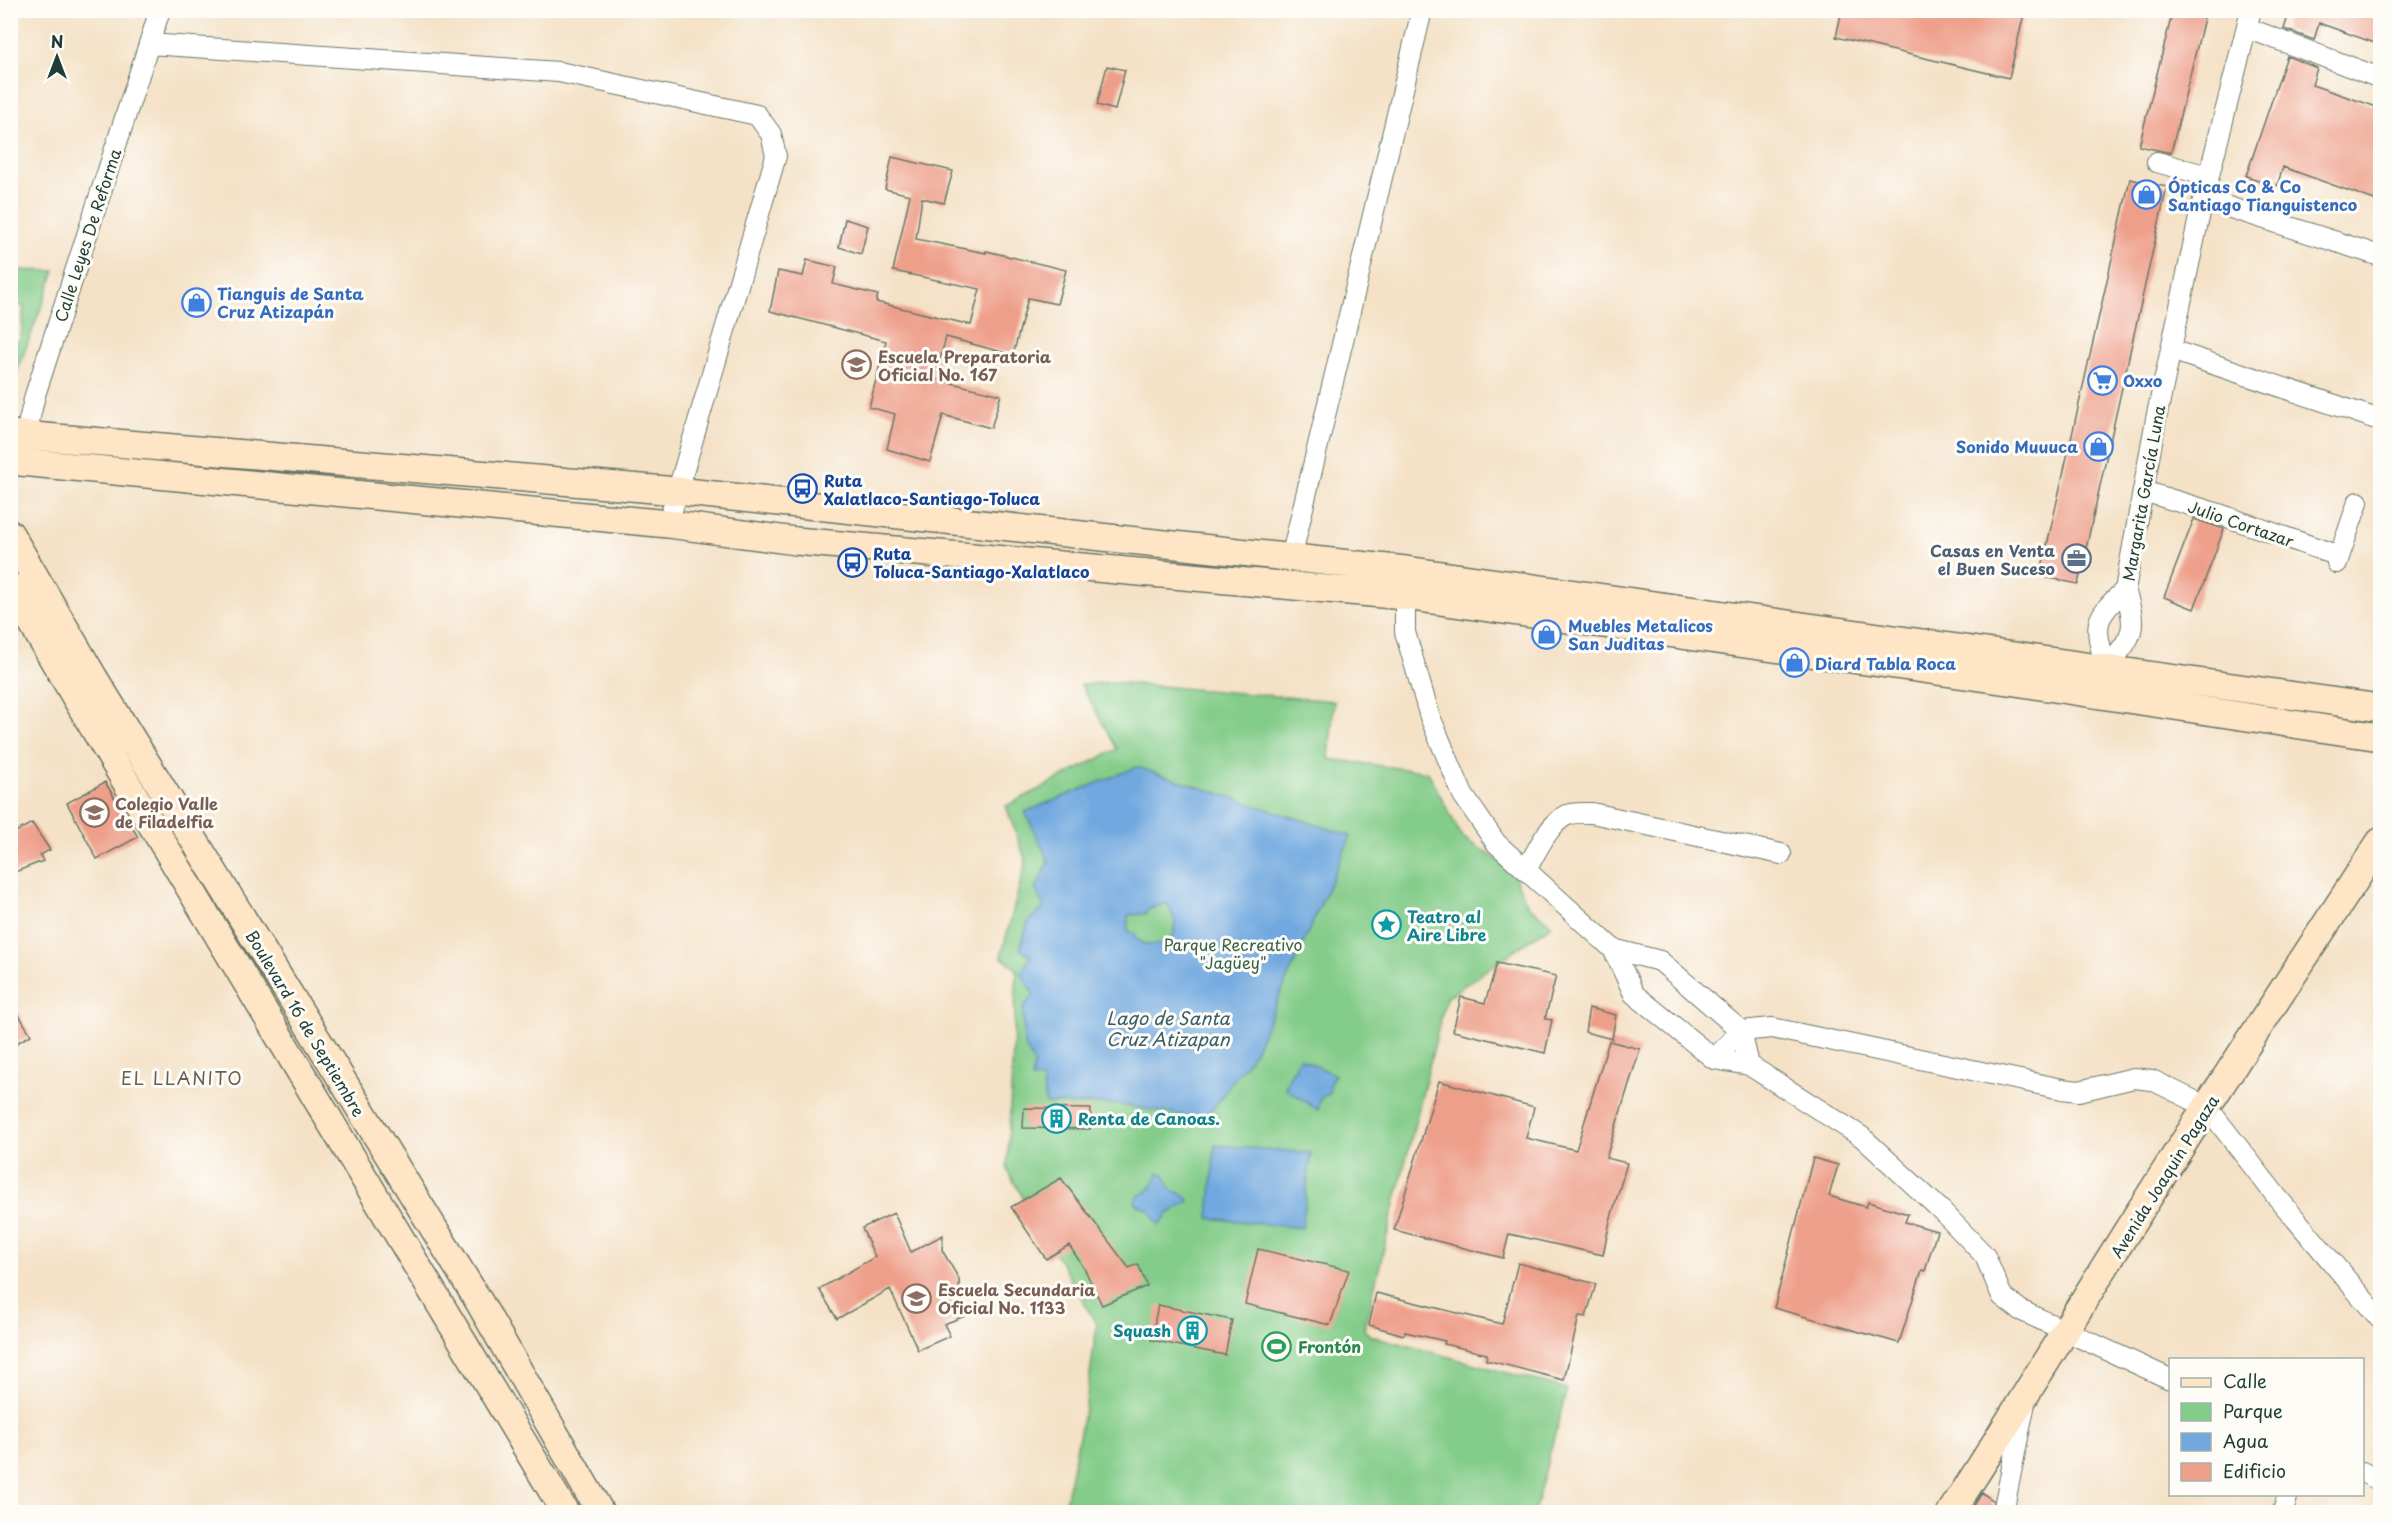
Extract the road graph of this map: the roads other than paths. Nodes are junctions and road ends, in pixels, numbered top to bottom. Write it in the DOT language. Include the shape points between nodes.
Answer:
graph roads {
  1 [pos="160,10"];
  2 [pos="1422,10"];
  3 [pos="2249,19"];
  4 [pos="149,44"];
  5 [pos="2380,78"];
  6 [pos="2157,162"];
  7 [pos="2208,176"];
  8 [pos="2203,199"];
  9 [pos="2380,256"];
  10 [pos="2171,350"];
  11 [pos="2380,420"];
  12 [pos="17,448"];
  13 [pos="677,491"];
  14 [pos="2143,491"];
  15 [pos="2358,502"];
  16 [pos="668,524"];
  17 [pos="10,534"];
  18 [pos="1291,558"];
  19 [pos="1405,583"];
  20 [pos="10,586"];
  21 [pos="2126,590"];
  22 [pos="2106,668"];
  23 [pos="2015,682"];
  24 [pos="83,685"];
  25 [pos="2184,708"];
  26 [pos="2380,708"];
  27 [pos="2380,737"];
  28 [pos="2380,842"];
  29 [pos="1781,854"];
  30 [pos="1526,870"];
  31 [pos="1613,949"];
  32 [pos="1741,1031"];
  33 [pos="1714,1059"];
  34 [pos="1749,1065"];
  35 [pos="333,1067"];
  36 [pos="307,1083"];
  37 [pos="2207,1107"];
  38 [pos="2380,1319"];
  39 [pos="2065,1331"];
  40 [pos="2169,1379"];
  41 [pos="2026,1398"];
  42 [pos="2364,1473"];
  43 [pos="2380,1481"];
  44 [pos="2287,1496"];
  45 [pos="565,1512"];
  46 [pos="600,1512"];
  47 [pos="1951,1512"];
  48 [pos="2003,1512"];
  49 [pos="2283,1512"];
  1 -- 4 [label="street, Calle Leyes De Reforma"];
  2 -- 18 [label="street"];
  3 -- 5 [label="street"];
  3 -- 7 [label="street, Margarita García Luna"];
  4 -- 12 [label="street, Calle Leyes De Reforma"];
  4 -- 13 [label="street" via="559,72 757,115 771,134 776,156"];
  6 -- 7 [label="street"];
  7 -- 8 [label="street, Margarita García Luna"];
  8 -- 9 [label="street"];
  8 -- 10 [label="street, Margarita García Luna"];
  10 -- 11 [label="street"];
  10 -- 14 [label="street, Margarita García Luna"];
  12 -- 13 [label="main road"];
  12 -- 16 [label="main road"];
  13 -- 16 [label="street"];
  13 -- 18 [label="main road"];
  14 -- 15 [label="street, Julio Cortazar" via="2217,513 2338,560"];
  14 -- 21 [label="street, Margarita García Luna"];
  16 -- 19 [label="main road" via="796,541"];
  17 -- 24 [label="main road, Boulevard 16 de Septiembre"];
  18 -- 19 [label="main road"];
  19 -- 22 [label="main road"];
  19 -- 23 [label="main road"];
  19 -- 30 [label="street" via="1405,632 1430,717 1463,795 1496,843"];
  20 -- 24 [label="main road, Boulevard 16 de Septiembre"];
  21 -- 22 [label="street" via="2134,617 2129,639"];
  21 -- 22 [label="street" via="2104,608 2100,619 2097,634"];
  22 -- 23 [label="street" via="2067,678"];
  22 -- 25 [label="street" via="2137,688"];
  22 -- 26 [label="main road"];
  23 -- 25 [label="main road"];
  24 -- 35 [label="main road, Boulevard 16 de Septiembre"];
  24 -- 36 [label="main road, Boulevard 16 de Septiembre"];
  25 -- 27 [label="main road"];
  28 -- 37 [label="main road, Avenida Joaquin Pagaza"];
  29 -- 30 [label="street" via="1579,813 1558,822"];
  30 -- 31 [label="street"];
  31 -- 32 [label="street" via="1660,961"];
  31 -- 33 [label="street" via="1634,994"];
  32 -- 33 [label="street"];
  32 -- 34 [label="street"];
  32 -- 37 [label="street" via="1772,1028 2079,1091 2134,1078 2152,1080"];
  33 -- 34 [label="street"];
  34 -- 39 [label="street" via="1862,1137 1984,1256 2002,1296 2020,1310"];
  35 -- 36 [label="main road"];
  35 -- 46 [label="main road, Boulevard 16 de Septiembre" via="478,1300"];
  36 -- 45 [label="main road, Boulevard 16 de Septiembre"];
  37 -- 38 [label="street"];
  37 -- 39 [label="main road, Avenida Joaquin Pagaza"];
  39 -- 40 [label="street"];
  39 -- 41 [label="main road, Avenida Joaquin Pagaza"];
  41 -- 47 [label="main road, Avenida Joaquin Pagaza"];
  41 -- 48 [label="street"];
  42 -- 43 [label="street"];
  44 -- 49 [label="street"];
}
